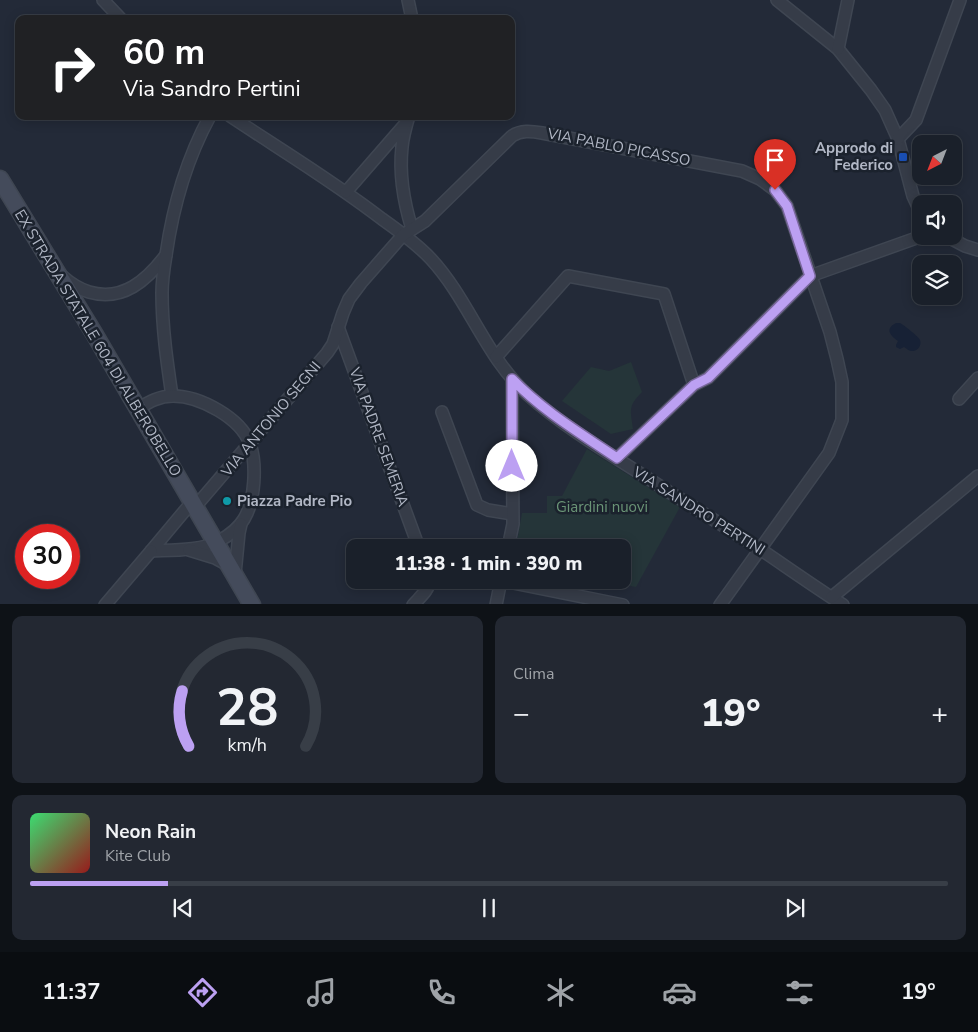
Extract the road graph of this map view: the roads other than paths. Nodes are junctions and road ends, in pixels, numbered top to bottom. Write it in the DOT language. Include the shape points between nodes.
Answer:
graph roads {
  1 [pos="102,0"];
  2 [pos="408,0"];
  3 [pos="778,0"];
  4 [pos="848,0"];
  5 [pos="960,0"];
  6 [pos="117,15"];
  7 [pos="411,15"];
  8 [pos="838,50"];
  9 [pos="208,120"];
  10 [pos="236,120"];
  11 [pos="407,120"];
  12 [pos="408,120"];
  13 [pos="898,139"];
  14 [pos="0,180"];
  15 [pos="346,192"];
  16 [pos="913,195"];
  17 [pos="408,232"];
  18 [pos="912,240"];
  19 [pos="962,244"];
  20 [pos="978,250"];
  21 [pos="166,255"];
  22 [pos="56,273"];
  23 [pos="810,276"];
  24 [pos="338,327"];
  25 [pos="496,357"];
  26 [pos="978,378"];
  27 [pos="512,379"];
  28 [pos="694,385"];
  29 [pos="172,396"];
  30 [pos="959,399"];
  31 [pos="137,409"];
  32 [pos="442,412"];
  33 [pos="250,444"];
  34 [pos="617,458"];
  35 [pos="978,476"];
  36 [pos="194,504"];
  37 [pos="512,514"];
  38 [pos="242,522"];
  39 [pos="416,539"];
  40 [pos="510,539"];
  41 [pos="216,542"];
  42 [pos="188,549"];
  43 [pos="759,549"];
  44 [pos="151,551"];
  45 [pos="232,570"];
  46 [pos="427,589"];
  47 [pos="499,589"];
  48 [pos="547,589"];
  49 [pos="832,597"];
  50 [pos="105,604"];
  51 [pos="252,604"];
  52 [pos="413,604"];
  53 [pos="496,604"];
  54 [pos="624,604"];
  55 [pos="720,604"];
  56 [pos="843,604"];
  1 -- 6 [label="street"];
  2 -- 7 [label="street"];
  3 -- 8 [label="street"];
  4 -- 8 [label="street"];
  5 -- 13 [label="street" via="916,120"];
  8 -- 13 [label="street" via="885,110"];
  9 -- 21 [label="street" via="175,203"];
  10 -- 15 [label="street, VIA SANDRO PERTINI"];
  11 -- 15 [label="street"];
  12 -- 17 [label="street" via="401,167"];
  13 -- 16 [label="street"];
  14 -- 22 [label="main road, EX STRADA STATALE 604 DI ALBEROBELLO"];
  15 -- 17 [label="street, VIA SANDRO PERTINI"];
  17 -- 23 [label="street, VIA PABLO PICASSO" via="425,221 512,136 536,132 742,171 760,179 775,190 787,206"];
  17 -- 24 [label="street, VIA PABLO PICASSO" via="361,282 349,299"];
  17 -- 25 [label="street, VIA SANDRO PERTINI" via="458,294"];
  18 -- 23 [label="street"];
  19 -- 20 [label="street"];
  21 -- 22 [label="street" via="144,280 117,294 89,292"];
  21 -- 29 [label="street" via="163,318"];
  22 -- 31 [label="main road, EX STRADA STATALE 604 DI ALBEROBELLO"];
  23 -- 28 [label="street" via="708,378"];
  23 -- 43 [label="street, VIA PABLO PICASSO" via="830,332 842,382 842,420 829,453"];
  24 -- 33 [label="street, VIA ANTONIO SEGNI" via="327,353"];
  24 -- 39 [label="street, VIA PADRE SEMERIA"];
  25 -- 27 [label="street, VIA SANDRO PERTINI"];
  25 -- 28 [label="street" via="568,276 664,294"];
  26 -- 30 [label="street"];
  27 -- 34 [label="street, VIA SANDRO PERTINI" via="558,419"];
  27 -- 37 [label="street"];
  28 -- 34 [label="street"];
  29 -- 31 [label="street" via="156,399"];
  29 -- 33 [label="street" via="205,403 218,410 241,430"];
  31 -- 36 [label="main road, EX STRADA STATALE 604 DI ALBEROBELLO"];
  32 -- 37 [label="street" via="477,505"];
  33 -- 36 [label="street, VIA ANTONIO SEGNI"];
  33 -- 38 [label="street" via="252,492 250,506"];
  34 -- 43 [label="street, VIA SANDRO PERTINI"];
  35 -- 49 [label="street"];
  36 -- 41 [label="main road, EX STRADA STATALE 604 DI ALBEROBELLO"];
  36 -- 44 [label="street, VIA ANTONIO SEGNI"];
  37 -- 40 [label="street"];
  38 -- 41 [label="street"];
  38 -- 45 [label="street"];
  41 -- 42 [label="street"];
  41 -- 45 [label="main road, EX STRADA STATALE 604 DI ALBEROBELLO"];
  42 -- 44 [label="street"];
  42 -- 45 [label="street" via="215,558"];
  43 -- 49 [label="street, VIA SANDRO PERTINI"];
  43 -- 55 [label="street, VIA PABLO PICASSO"];
  44 -- 50 [label="street, VIA ANTONIO SEGNI"];
  45 -- 51 [label="main road, EX STRADA STATALE 604 DI ALBEROBELLO"];
  46 -- 52 [label="street"];
  47 -- 53 [label="street"];
  48 -- 54 [label="street"];
  49 -- 56 [label="street, VIA SANDRO PERTINI"];
}
